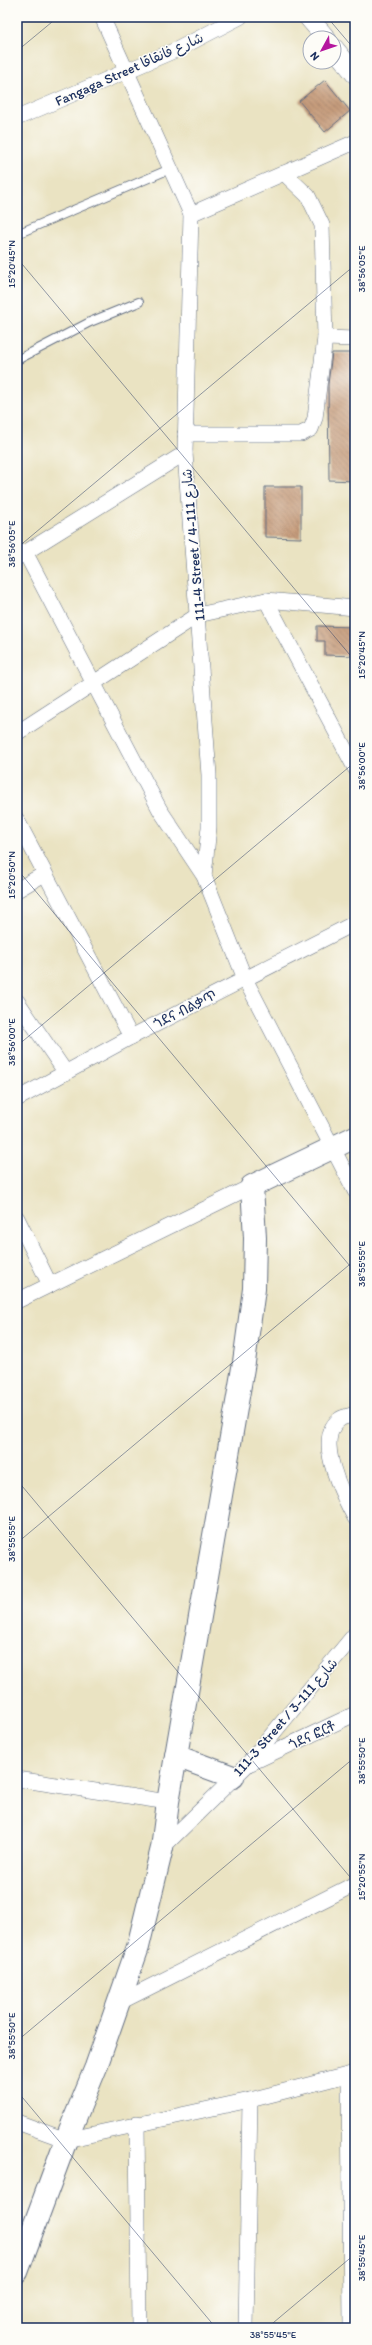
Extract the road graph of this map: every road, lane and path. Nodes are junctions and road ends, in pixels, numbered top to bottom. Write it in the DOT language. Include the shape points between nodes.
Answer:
graph roads {
  1 [pos="102,17"];
  2 [pos="240,17"];
  3 [pos="308,17"];
  4 [pos="319,30"];
  5 [pos="342,58"];
  6 [pos="126,71"];
  7 [pos="355,74"];
  8 [pos="17,118"];
  9 [pos="355,142"];
  10 [pos="170,169"];
  11 [pos="284,173"];
  12 [pos="191,214"];
  13 [pos="17,234"];
  14 [pos="139,302"];
  15 [pos="325,338"];
  16 [pos="355,339"];
  17 [pos="17,360"];
  18 [pos="185,434"];
  19 [pos="185,452"];
  20 [pos="21,554"];
  21 [pos="266,600"];
  22 [pos="355,608"];
  23 [pos="198,615"];
  24 [pos="94,682"];
  25 [pos="17,733"];
  26 [pos="355,768"];
  27 [pos="17,820"];
  28 [pos="44,874"];
  29 [pos="204,876"];
  30 [pos="17,890"];
  31 [pos="355,923"];
  32 [pos="245,979"];
  33 [pos="17,1001"];
  34 [pos="131,1037"];
  35 [pos="66,1073"];
  36 [pos="17,1098"];
  37 [pos="355,1137"];
  38 [pos="333,1148"];
  39 [pos="252,1186"];
  40 [pos="355,1191"];
  41 [pos="17,1218"];
  42 [pos="50,1285"];
  43 [pos="17,1301"];
  44 [pos="355,1414"];
  45 [pos="355,1518"];
  46 [pos="355,1634"];
  47 [pos="355,1714"];
  48 [pos="176,1756"];
  49 [pos="240,1771"];
  50 [pos="17,1779"];
  51 [pos="168,1802"];
  52 [pos="162,1848"];
  53 [pos="355,1884"];
  54 [pos="120,2002"];
  55 [pos="352,2074"];
  56 [pos="250,2100"];
  57 [pos="17,2122"];
  58 [pos="137,2123"];
  59 [pos="66,2140"];
  60 [pos="352,2203"];
  61 [pos="19,2261"];
  62 [pos="139,2328"];
  63 [pos="246,2328"];
  64 [pos="351,2328"];
  1 -- 6 [label="street"];
  2 -- 6 [label="street, Fangaga Street شارع فانقاقا" via="178,49"];
  3 -- 4 [label="street"];
  5 -- 7 [label="street"];
  6 -- 8 [label="street, Fangaga Street شارع فانقاقا"];
  6 -- 10 [label="street"];
  9 -- 11 [label="street"];
  10 -- 12 [label="street"];
  10 -- 13 [label="lane"];
  11 -- 12 [label="street"];
  11 -- 15 [label="street" via="308,196 322,225"];
  12 -- 18 [label="street, 111-4 Street / شارع 111-4"];
  14 -- 17 [label="lane" via="90,322"];
  15 -- 16 [label="street"];
  15 -- 18 [label="street" via="315,418 310,429 301,434"];
  18 -- 19 [label="street, 111-4 Street / شارع 111-4"];
  19 -- 20 [label="street"];
  19 -- 23 [label="street, 111-4 Street / شارع 111-4"];
  20 -- 24 [label="street"];
  21 -- 22 [label="street"];
  21 -- 23 [label="street"];
  21 -- 26 [label="street"];
  23 -- 24 [label="street"];
  23 -- 29 [label="street, 111-4 Street / شارع 111-4" via="209,775 209,827"];
  24 -- 25 [label="street"];
  24 -- 29 [label="street" via="160,810"];
  27 -- 28 [label="street"];
  28 -- 30 [label="street"];
  28 -- 34 [label="street"];
  29 -- 32 [label="street"];
  31 -- 32 [label="street, ጎደና ብልቃጥ"];
  32 -- 34 [label="street, ጎደና ብልቃጥ"];
  32 -- 38 [label="street"];
  33 -- 35 [label="street"];
  34 -- 35 [label="street, ጎደና ብልቃጥ"];
  35 -- 36 [label="street, ጎደና ብልቃጥ"];
  37 -- 38 [label="main road"];
  38 -- 39 [label="main road"];
  38 -- 40 [label="street"];
  39 -- 42 [label="street"];
  39 -- 48 [label="main road" via="254,1289 244,1362"];
  41 -- 42 [label="street"];
  42 -- 43 [label="street"];
  44 -- 45 [label="street" via="340,1419 331,1430 329,1446 333,1468"];
  46 -- 49 [label="street, 111-3 Street / شارع 111-3"];
  47 -- 49 [label="street, ጎደና ፎርቶ"];
  48 -- 49 [label="main road"];
  48 -- 51 [label="main road"];
  49 -- 52 [label="street, 111-3 Street / شارع 111-3"];
  50 -- 51 [label="street"];
  51 -- 52 [label="main road"];
  52 -- 54 [label="main road" via="138,1947"];
  53 -- 54 [label="street"];
  54 -- 59 [label="main road"];
  55 -- 56 [label="street"];
  55 -- 60 [label="street"];
  56 -- 58 [label="street"];
  56 -- 63 [label="street"];
  57 -- 59 [label="street"];
  58 -- 59 [label="street"];
  58 -- 62 [label="street"];
  59 -- 61 [label="main road"];
  60 -- 64 [label="street"];
}
